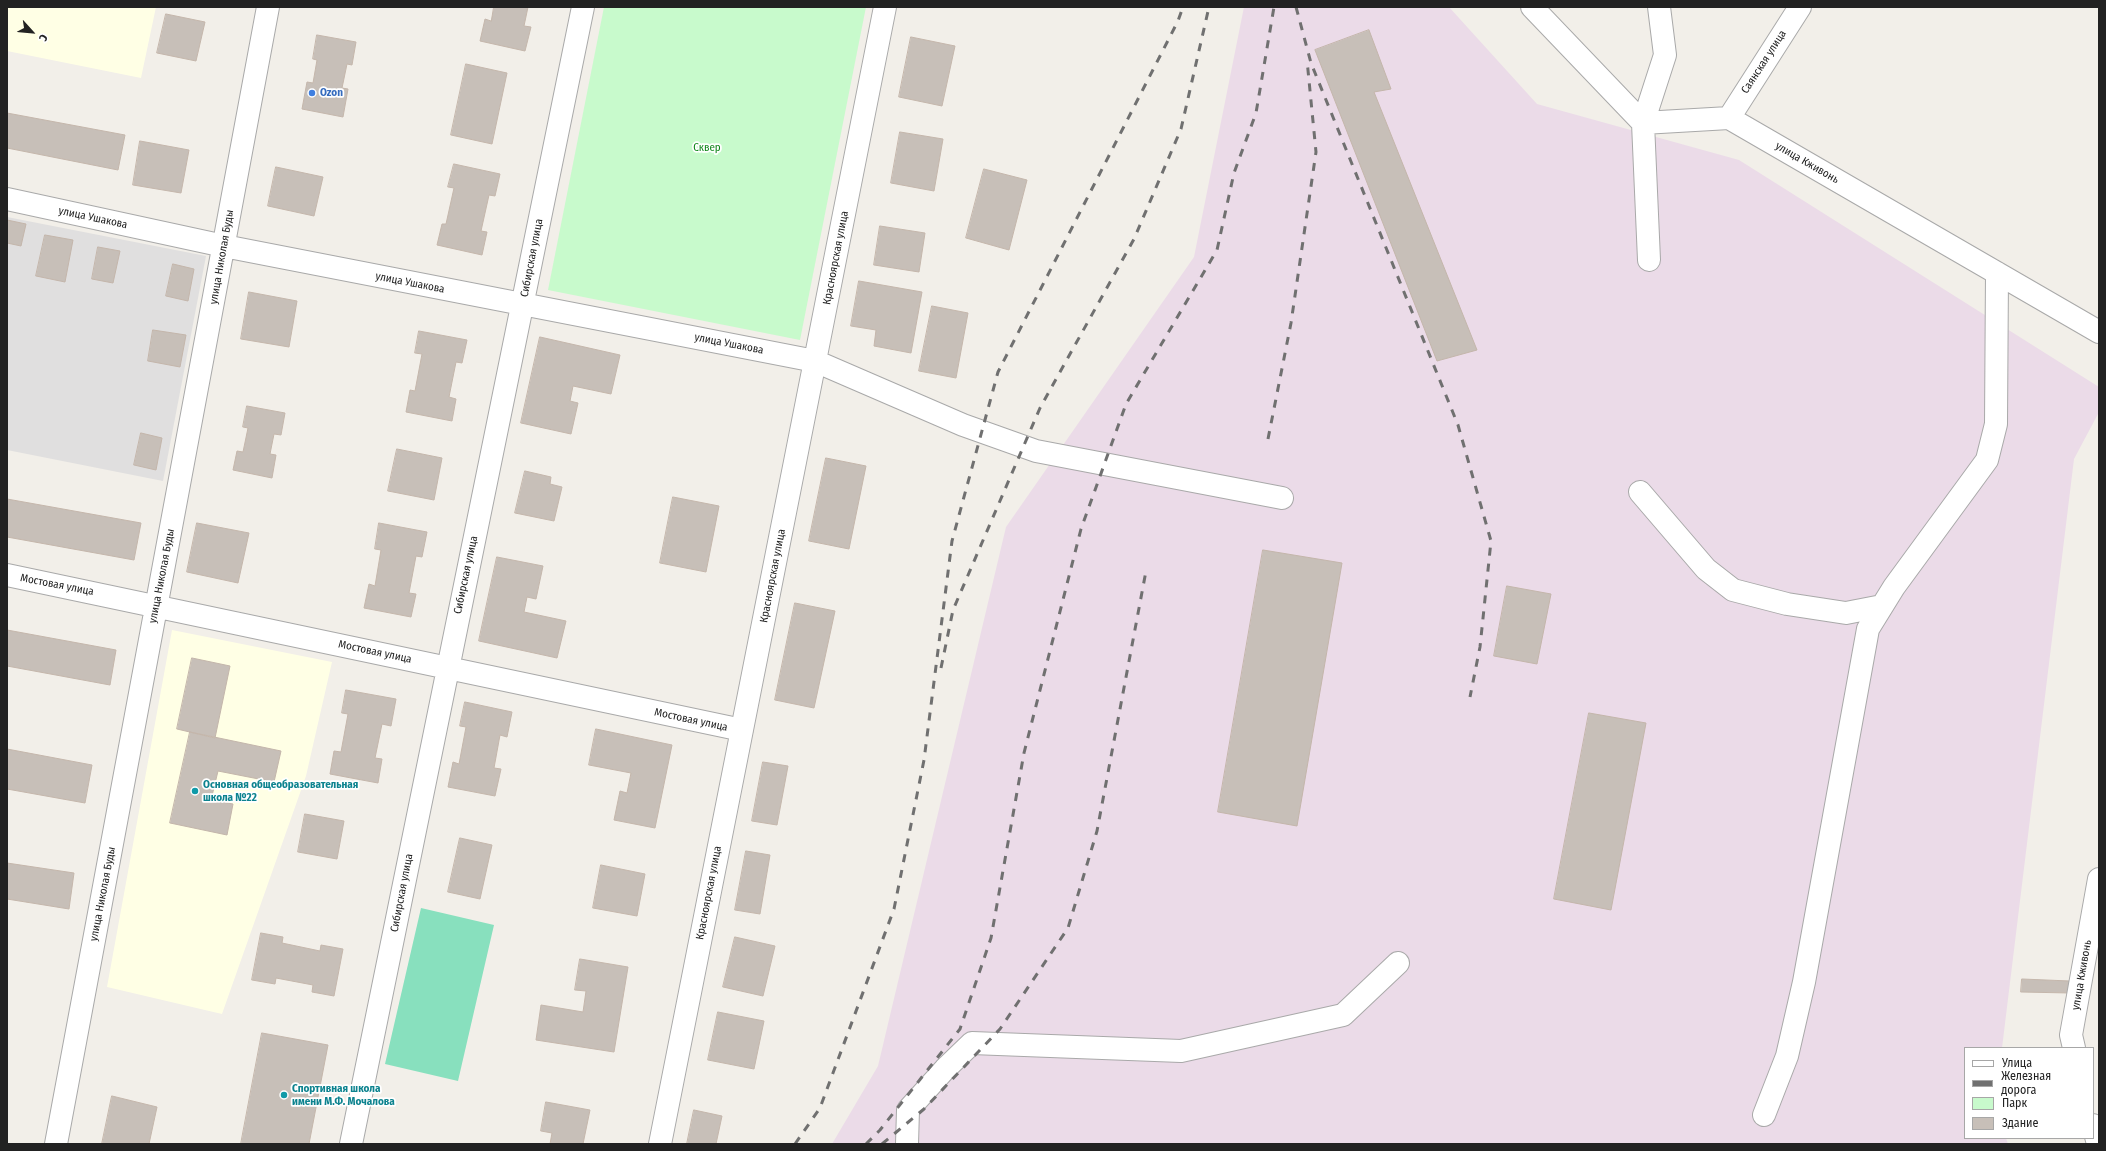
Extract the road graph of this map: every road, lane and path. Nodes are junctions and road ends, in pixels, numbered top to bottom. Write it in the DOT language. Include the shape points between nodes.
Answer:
graph roads {
  1 [pos="268,7"];
  2 [pos="583,7"];
  3 [pos="885,7"];
  4 [pos="1532,7"];
  5 [pos="1659,7"];
  6 [pos="1800,7"];
  7 [pos="1729,118"];
  8 [pos="1643,123"];
  9 [pos="7,199"];
  10 [pos="224,246"];
  11 [pos="1649,260"];
  12 [pos="1997,273"];
  13 [pos="523,304"];
  14 [pos="2099,332"];
  15 [pos="815,361"];
  16 [pos="1640,492"];
  17 [pos="1282,498"];
  18 [pos="7,575"];
  19 [pos="157,606"];
  20 [pos="1882,606"];
  21 [pos="447,668"];
  22 [pos="742,730"];
  23 [pos="2099,878"];
  24 [pos="1398,963"];
  25 [pos="2074,1047"];
  26 [pos="1764,1115"];
  27 [pos="2094,1130"];
  28 [pos="56,1144"];
  29 [pos="351,1144"];
  30 [pos="660,1144"];
  31 [pos="907,1144"];
  32 [pos="2098,1144"];
  1 -- 10 [label="street, улица Николая Буды"];
  2 -- 13 [label="street, Сибирская улица"];
  3 -- 15 [label="street, Красноярская улица"];
  4 -- 8 [label="street"];
  5 -- 8 [label="street" via="1665,55"];
  6 -- 7 [label="street, Саянская улица"];
  7 -- 8 [label="street"];
  7 -- 12 [label="street, улица Кживонь"];
  8 -- 11 [label="street"];
  9 -- 10 [label="street, улица Ушакова"];
  10 -- 13 [label="street, улица Ушакова"];
  10 -- 19 [label="street, улица Николая Буды"];
  12 -- 14 [label="street, улица Кживонь"];
  12 -- 20 [label="street" via="1996,424 1987,460"];
  13 -- 15 [label="street, улица Ушакова"];
  13 -- 21 [label="street, Сибирская улица"];
  15 -- 17 [label="street, улица Ушакова" via="963,425 1036,451"];
  15 -- 22 [label="street, Красноярская улица"];
  16 -- 20 [label="street" via="1706,569 1733,590 1787,604 1846,613"];
  18 -- 19 [label="street, Мостовая улица"];
  19 -- 21 [label="street, Мостовая улица"];
  19 -- 28 [label="street, улица Николая Буды"];
  20 -- 26 [label="street" via="1868,629 1804,982 1787,1056"];
  21 -- 22 [label="street, Мостовая улица"];
  21 -- 29 [label="street, Сибирская улица"];
  22 -- 30 [label="street, Красноярская улица"];
  23 -- 25 [label="street, улица Кживонь" via="2071,1035"];
  24 -- 31 [label="street" via="1343,1015 1181,1051 972,1043 945,1068 908,1110"];
  27 -- 32 [label="street"];
}
